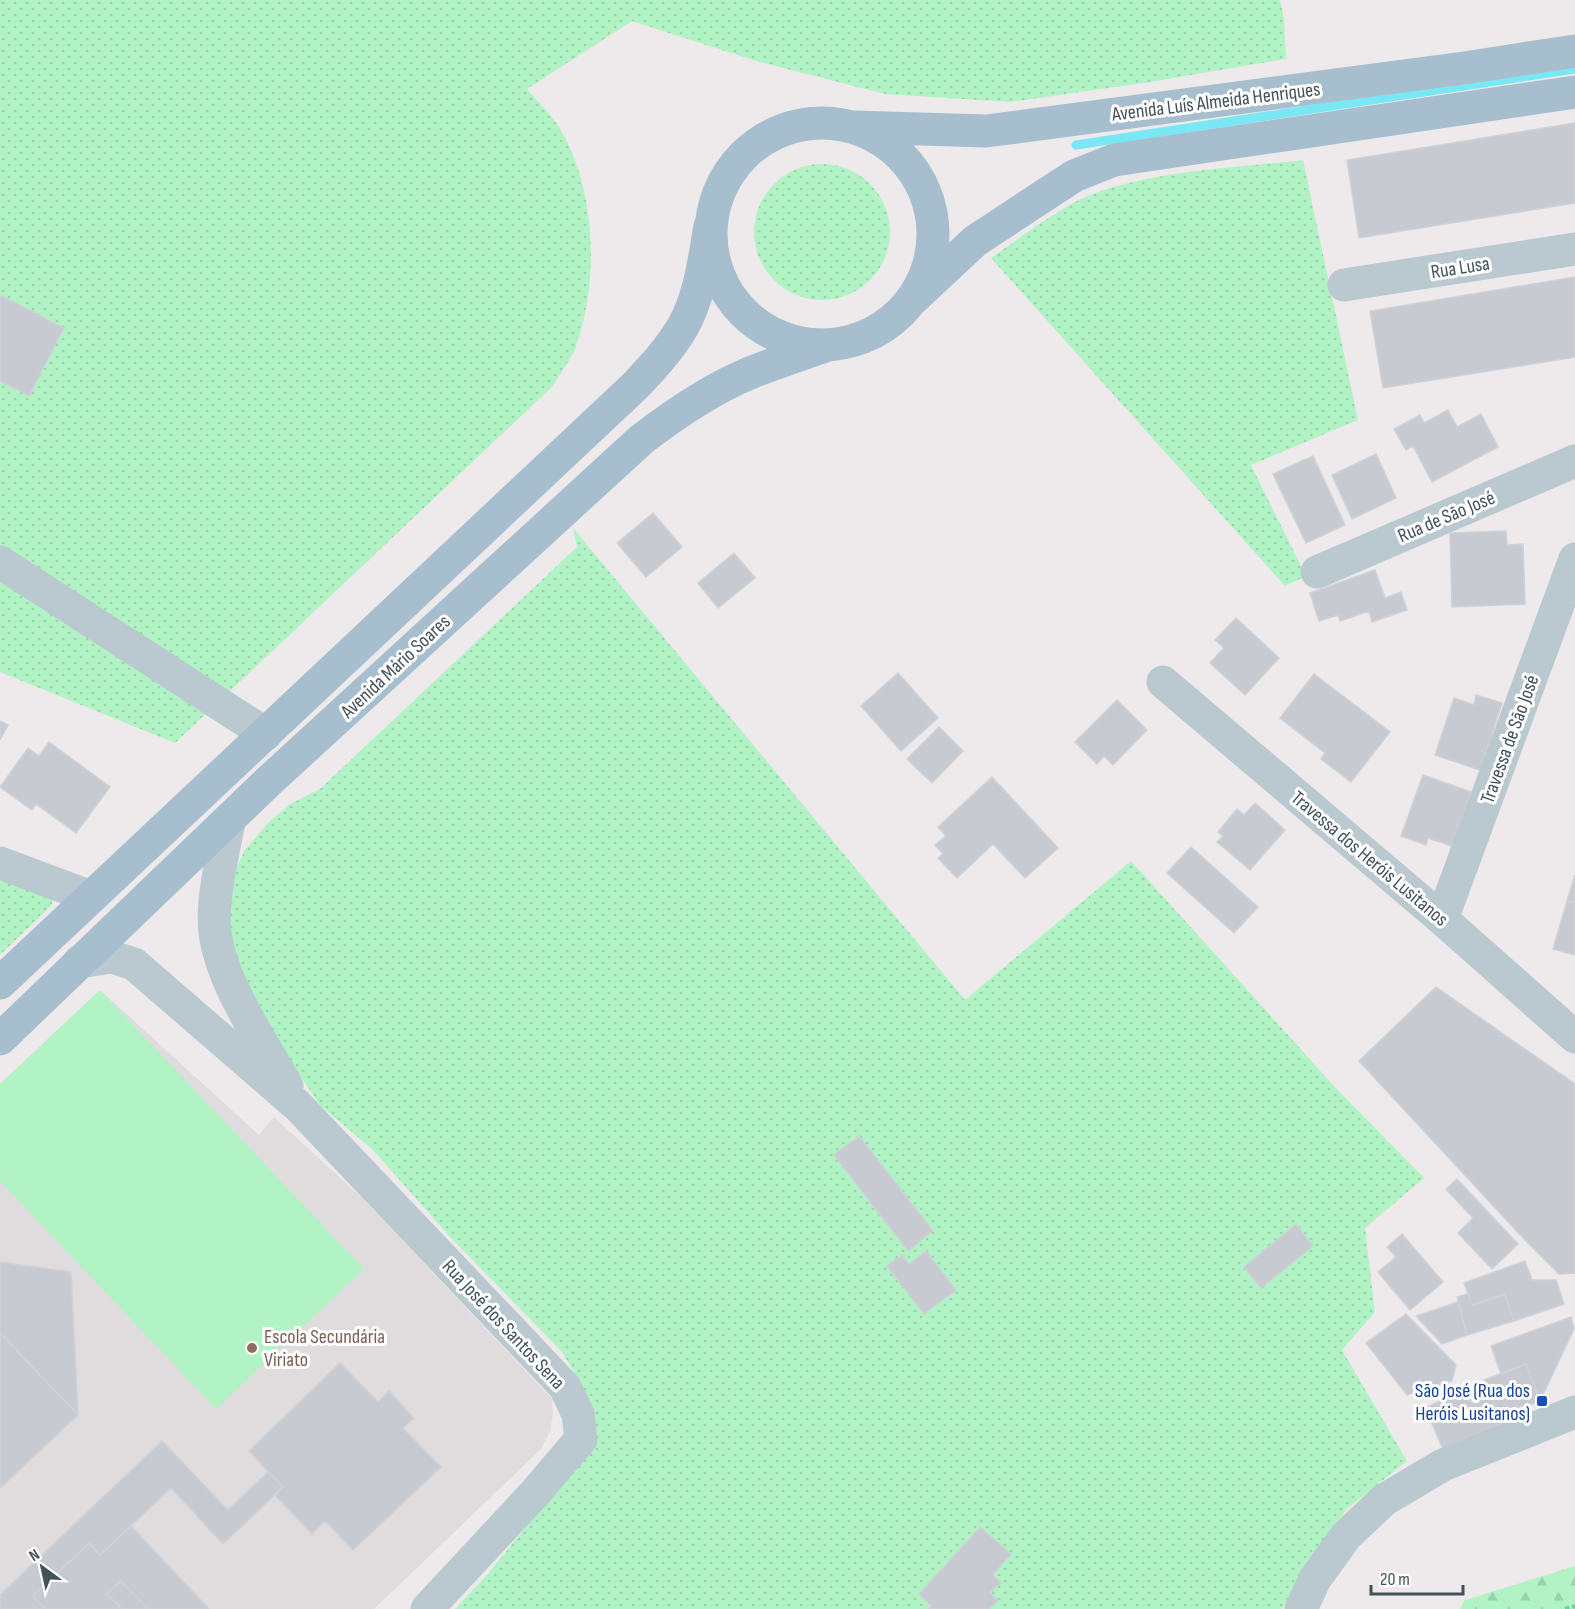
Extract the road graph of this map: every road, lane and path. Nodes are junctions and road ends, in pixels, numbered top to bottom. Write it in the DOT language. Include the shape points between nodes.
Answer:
graph roads {
  1 [pos="1575,51"];
  2 [pos="1575,92"];
  3 [pos="855,127"];
  4 [pos="710,226"];
  5 [pos="1575,249"];
  6 [pos="1344,285"];
  7 [pos="913,299"];
  8 [pos="825,346"];
  9 [pos="1575,461"];
  10 [pos="1575,559"];
  11 [pos="0,562"];
  12 [pos="1317,572"];
  13 [pos="1163,682"];
  14 [pos="266,734"];
  15 [pos="229,822"];
  16 [pos="0,862"];
  17 [pos="91,897"];
  18 [pos="1442,919"];
  19 [pos="79,962"];
  20 [pos="0,983"];
  21 [pos="1575,1037"];
  22 [pos="0,1039"];
  23 [pos="298,1106"];
  24 [pos="1573,1407"];
  25 [pos="1575,1606"];
  26 [pos="427,1609"];
  27 [pos="1301,1609"];
  28 [pos="1565,1609"];
  1 -- 3 [label="main road, Avenida Luís Almeida Henriques" via="986,131"];
  2 -- 7 [label="main road, Avenida Luís Almeida Henriques" via="1114,160 1074,176 975,241"];
  3 -- 4 [label="main road, Avenida Mário Soares" via="824,123 789,127 758,141 734,164 717,193"];
  3 -- 7 [label="main road" via="887,142 912,166 928,198 934,232 929,267"];
  4 -- 8 [label="main road" via="714,263 729,297 748,317 788,340"];
  4 -- 14 [label="main road, Avenida Mário Soares" via="699,288 683,327 663,356 625,397"];
  5 -- 6 [label="street, Rua Lusa"];
  7 -- 8 [label="main road" via="896,318 874,333"];
  8 -- 15 [label="main road, Avenida Mário Soares" via="721,387 642,439"];
  9 -- 12 [label="street, Rua de São José"];
  10 -- 18 [label="street, Travessa de São José"];
  11 -- 14 [label="street"];
  13 -- 18 [label="street, Travessa dos Heróis Lusitanos"];
  14 -- 17 [label="main road, Avenida Mário Soares"];
  15 -- 19 [label="main road, Avenida Mário Soares"];
  15 -- 23 [label="street, Rua José dos Santos Sena" via="214,906 219,954 235,992"];
  16 -- 17 [label="street"];
  17 -- 20 [label="main road, Avenida Mário Soares"];
  18 -- 21 [label="street, Travessa dos Heróis Lusitanos"];
  19 -- 22 [label="main road, Avenida Mário Soares"];
  19 -- 23 [label="street, Rua José dos Santos Sena" via="111,957 134,964"];
  23 -- 26 [label="street, Rua José dos Santos Sena" via="565,1387 578,1414 581,1439"];
  24 -- 27 [label="street" via="1443,1465 1384,1500 1347,1536 1315,1579"];
  25 -- 28 [label="path"];
}
